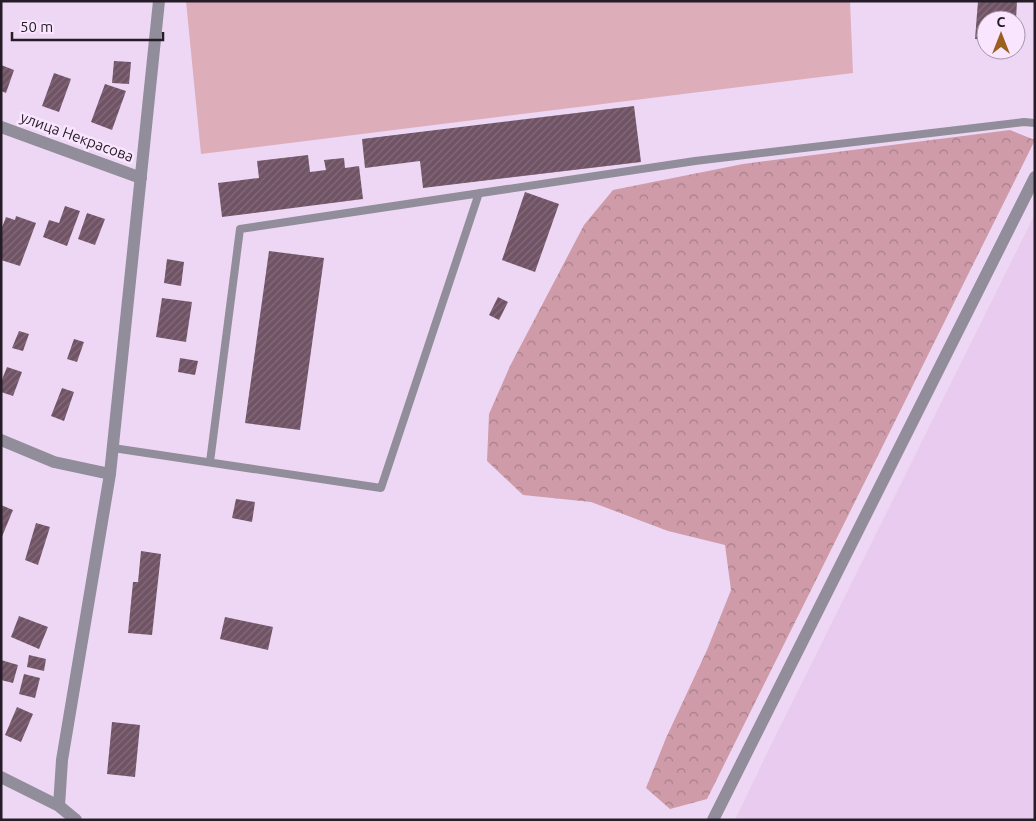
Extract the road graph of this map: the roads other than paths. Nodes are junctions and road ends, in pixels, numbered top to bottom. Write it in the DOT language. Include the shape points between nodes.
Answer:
graph roads {
  1 [pos="159,1"];
  2 [pos="1035,123"];
  3 [pos="1,127"];
  4 [pos="1035,177"];
  5 [pos="141,178"];
  6 [pos="479,193"];
  7 [pos="1,440"];
  8 [pos="113,448"];
  9 [pos="210,462"];
  10 [pos="110,474"];
  11 [pos="1,777"];
  12 [pos="59,806"];
  13 [pos="76,820"];
  14 [pos="713,820"];
  1 -- 5 [label="street"];
  2 -- 6 [label="lane" via="695,161"];
  3 -- 5 [label="street, улица Некрасова"];
  4 -- 14 [label="street"];
  5 -- 8 [label="street"];
  6 -- 9 [label="lane" via="240,229"];
  6 -- 9 [label="lane" via="381,488"];
  7 -- 10 [label="street" via="54,462"];
  8 -- 9 [label="lane"];
  8 -- 10 [label="street"];
  10 -- 12 [label="street" via="62,760"];
  11 -- 12 [label="street"];
  12 -- 13 [label="street"];
}
